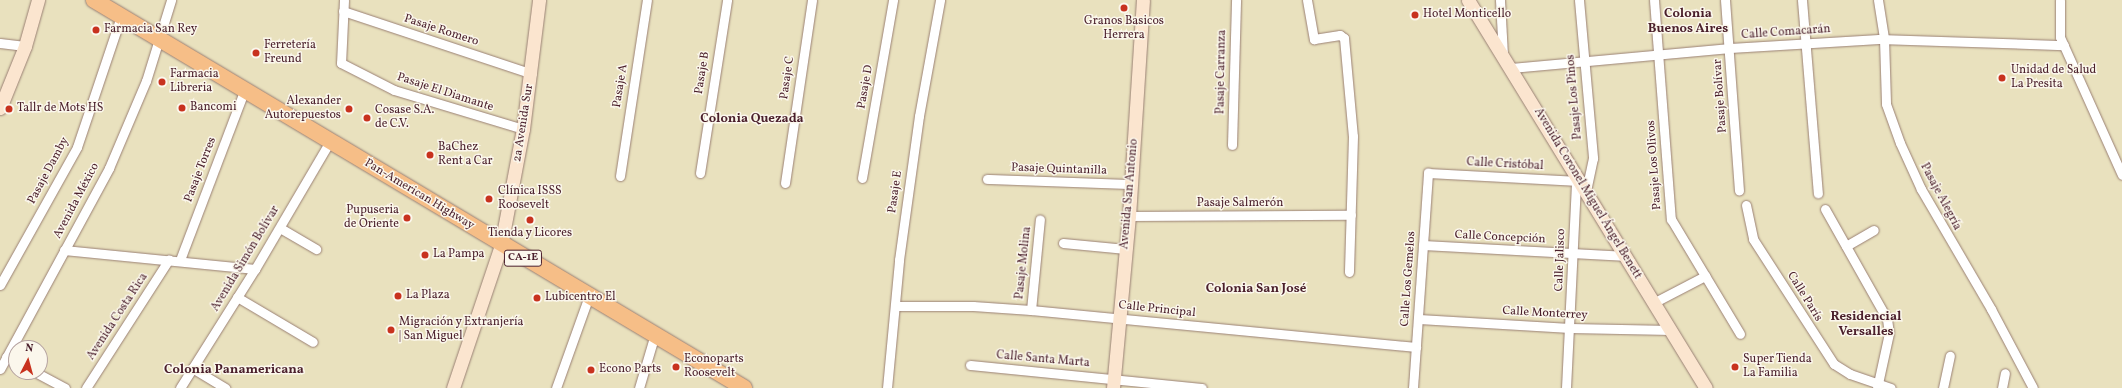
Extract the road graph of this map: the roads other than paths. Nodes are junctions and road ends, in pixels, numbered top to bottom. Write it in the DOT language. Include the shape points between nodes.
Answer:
graph roads {
  1 [pos="38,0"];
  2 [pos="94,0"];
  3 [pos="171,0"];
  4 [pos="344,0"];
  5 [pos="539,0"];
  6 [pos="647,0"];
  7 [pos="726,0"];
  8 [pos="812,0"];
  9 [pos="893,0"];
  10 [pos="940,0"];
  11 [pos="1143,0"];
  12 [pos="1236,0"];
  13 [pos="1307,0"];
  14 [pos="1468,0"];
  15 [pos="1500,0"];
  16 [pos="1579,0"];
  17 [pos="1654,0"];
  18 [pos="1725,0"];
  19 [pos="1802,0"];
  20 [pos="1878,0"];
  21 [pos="2060,0"];
  22 [pos="343,11"];
  23 [pos="121,16"];
  24 [pos="161,39"];
  25 [pos="1884,39"];
  26 [pos="0,43"];
  27 [pos="1806,43"];
  28 [pos="2064,45"];
  29 [pos="25,46"];
  30 [pos="1730,48"];
  31 [pos="1503,55"];
  32 [pos="1659,55"];
  33 [pos="1584,61"];
  34 [pos="1511,68"];
  35 [pos="532,74"];
  36 [pos="245,89"];
  37 [pos="0,108"];
  38 [pos="523,129"];
  39 [pos="330,140"];
  40 [pos="1232,145"];
  41 [pos="1430,172"];
  42 [pos="700,173"];
  43 [pos="2122,175"];
  44 [pos="620,176"];
  45 [pos="862,178"];
  46 [pos="987,180"];
  47 [pos="785,182"];
  48 [pos="1131,184"];
  49 [pos="1580,184"];
  50 [pos="1739,190"];
  51 [pos="1818,193"];
  52 [pos="1746,205"];
  53 [pos="1825,209"];
  54 [pos="1351,215"];
  55 [pos="1129,216"];
  56 [pos="1040,219"];
  57 [pos="280,228"];
  58 [pos="1874,229"];
  59 [pos="1062,243"];
  60 [pos="501,245"];
  61 [pos="1423,246"];
  62 [pos="1846,246"];
  63 [pos="316,249"];
  64 [pos="1126,249"];
  65 [pos="64,250"];
  66 [pos="1573,254"];
  67 [pos="1623,256"];
  68 [pos="169,259"];
  69 [pos="180,260"];
  70 [pos="255,269"];
  71 [pos="1349,272"];
  72 [pos="1705,276"];
  73 [pos="0,285"];
  74 [pos="589,296"];
  75 [pos="237,297"];
  76 [pos="1653,303"];
  77 [pos="895,306"];
  78 [pos="1031,310"];
  79 [pos="1120,318"];
  80 [pos="1419,319"];
  81 [pos="1570,328"];
  82 [pos="1671,330"];
  83 [pos="655,334"];
  84 [pos="1740,334"];
  85 [pos="313,342"];
  86 [pos="1416,347"];
  87 [pos="1950,356"];
  88 [pos="6,357"];
  89 [pos="970,365"];
  90 [pos="0,368"];
  91 [pos="192,368"];
  92 [pos="2005,373"];
  93 [pos="48,379"];
  94 [pos="1114,383"];
  95 [pos="1877,386"];
  96 [pos="739,387"];
  97 [pos="65,388"];
  98 [pos="86,388"];
  99 [pos="180,388"];
  100 [pos="225,388"];
  101 [pos="453,388"];
  102 [pos="556,388"];
  103 [pos="639,388"];
  104 [pos="887,388"];
  105 [pos="1202,388"];
  106 [pos="1413,388"];
  107 [pos="1566,388"];
  108 [pos="1706,388"];
  109 [pos="1891,388"];
  110 [pos="1943,388"];
  111 [pos="2002,388"];
  112 [pos="2033,388"];
  1 -- 29 [label="street"];
  2 -- 23 [label="highway, Pan-American Highway / CA-1E"];
  3 -- 24 [label="street, Avenida México"];
  4 -- 22 [label="street"];
  5 -- 35 [label="street, 2a Avenida Sur"];
  6 -- 44 [label="street, Pasaje A"];
  7 -- 42 [label="street, Pasaje B"];
  8 -- 47 [label="street, Pasaje C"];
  9 -- 45 [label="street, Pasaje D"];
  10 -- 77 [label="street, Pasaje E" via="919,116"];
  11 -- 48 [label="street, Avenida San Antonio"];
  12 -- 40 [label="street, Pasaje Carranza"];
  13 -- 54 [label="street" via="1314,39 1340,35 1344,38 1353,113"];
  14 -- 31 [label="street, Avenida Coronel Miguel Ángel Benett"];
  15 -- 31 [label="street"];
  16 -- 33 [label="street, Pasaje Los Pinos"];
  17 -- 32 [label="street, Pasaje Los Olivos"];
  18 -- 30 [label="street, Pasaje Bolívar"];
  19 -- 27 [label="street"];
  20 -- 25 [label="street, Pasaje Alegría"];
  21 -- 28 [label="street" via="2060,37"];
  22 -- 35 [label="street, Pasaje Romero"];
  22 -- 38 [label="street, Pasaje El Diamante" via="340,63 394,90"];
  23 -- 24 [label="highway, Pan-American Highway / CA-1E"];
  23 -- 73 [label="street, Pasaje Damby" via="77,147"];
  24 -- 36 [label="highway, Pan-American Highway / CA-1E"];
  24 -- 65 [label="street, Avenida México" via="109,168"];
  25 -- 27 [label="street, Calle Comacarán"];
  25 -- 28 [label="street, Calle Comacarán"];
  25 -- 112 [label="street, Pasaje Alegría" via="1886,104 1900,143 1921,190 1991,309"];
  26 -- 29 [label="street"];
  27 -- 30 [label="street, Calle Comacarán"];
  27 -- 51 [label="street"];
  28 -- 43 [label="street"];
  29 -- 37 [label="street"];
  30 -- 32 [label="street, Calle Comacarán"];
  30 -- 50 [label="street, Pasaje Bolívar"];
  31 -- 34 [label="street, Avenida Coronel Miguel Ángel Benett"];
  32 -- 33 [label="street, Calle Comacarán"];
  32 -- 72 [label="street, Pasaje Los Olivos" via="1671,220"];
  33 -- 34 [label="street, Calle Comacarán"];
  33 -- 49 [label="street, Pasaje Los Pinos" via="1593,158"];
  34 -- 49 [label="street, Avenida Coronel Miguel Ángel Benett"];
  35 -- 38 [label="street, 2a Avenida Sur"];
  36 -- 39 [label="highway, Pan-American Highway / CA-1E"];
  36 -- 69 [label="street, Pasaje Torres"];
  38 -- 60 [label="street, 2a Avenida Sur"];
  39 -- 57 [label="street, Avenida Simón Bolívar"];
  39 -- 60 [label="highway, Pan-American Highway / CA-1E"];
  41 -- 49 [label="street, Calle Cristóbal"];
  41 -- 61 [label="street, Calle Los Gemelos" via="1427,175"];
  46 -- 48 [label="street, Pasaje Quintanilla"];
  48 -- 55 [label="street, Avenida San Antonio"];
  49 -- 66 [label="street, Calle Jalisco"];
  49 -- 67 [label="street, Avenida Coronel Miguel Ángel Benett"];
  52 -- 95 [label="street, Calle París" via="1753,239 1834,364"];
  53 -- 62 [label="street"];
  54 -- 55 [label="street, Pasaje Salmerón"];
  54 -- 71 [label="street"];
  55 -- 64 [label="street, Avenida San Antonio"];
  56 -- 78 [label="street, Pasaje Molina"];
  57 -- 63 [label="street"];
  57 -- 70 [label="street, Avenida Simón Bolívar"];
  58 -- 62 [label="street"];
  59 -- 64 [label="street"];
  60 -- 74 [label="highway, Pan-American Highway / CA-1E"];
  60 -- 101 [label="street, 2a Avenida Sur"];
  61 -- 66 [label="street, Calle Concepción"];
  61 -- 80 [label="street, Calle Los Gemelos"];
  62 -- 95 [label="street" via="1887,319 1890,333"];
  64 -- 79 [label="street, Avenida San Antonio"];
  65 -- 68 [label="street"];
  65 -- 88 [label="street, Avenida México"];
  66 -- 67 [label="street, Calle Concepción"];
  66 -- 81 [label="street, Calle Jalisco"];
  67 -- 76 [label="street, Avenida Coronel Miguel Ángel Benett"];
  68 -- 69 [label="street"];
  68 -- 98 [label="street, Avenida Costa Rica"];
  69 -- 70 [label="street"];
  70 -- 75 [label="street, Avenida Simón Bolívar"];
  72 -- 76 [label="street"];
  72 -- 84 [label="street, Pasaje Los Olivos"];
  74 -- 83 [label="highway, Pan-American Highway / CA-1E"];
  74 -- 102 [label="street"];
  75 -- 85 [label="street"];
  75 -- 91 [label="street, Avenida Simón Bolívar"];
  76 -- 82 [label="street, Avenida Coronel Miguel Ángel Benett"];
  77 -- 78 [label="street, Calle Principal" via="973,306"];
  77 -- 104 [label="street, Pasaje E"];
  78 -- 79 [label="street, Calle Principal"];
  79 -- 86 [label="street, Calle Principal"];
  79 -- 94 [label="street, Avenida San Antonio"];
  80 -- 81 [label="street, Calle Monterrey"];
  80 -- 86 [label="street, Calle Los Gemelos"];
  81 -- 82 [label="street, Calle Monterrey"];
  81 -- 107 [label="street, Calle Jalisco"];
  82 -- 108 [label="street, Avenida Coronel Miguel Ángel Benett"];
  83 -- 96 [label="highway, Pan-American Highway / CA-1E"];
  83 -- 103 [label="street"];
  86 -- 106 [label="street, Calle Los Gemelos"];
  87 -- 110 [label="street"];
  88 -- 90 [label="street, Avenida México"];
  89 -- 94 [label="street, Calle Santa Marta"];
  91 -- 99 [label="street, Avenida Simón Bolívar"];
  91 -- 100 [label="street"];
  92 -- 111 [label="street"];
  93 -- 97 [label="street"];
  94 -- 105 [label="street, Calle Santa Marta"];
  95 -- 109 [label="street, Calle París"];
}
